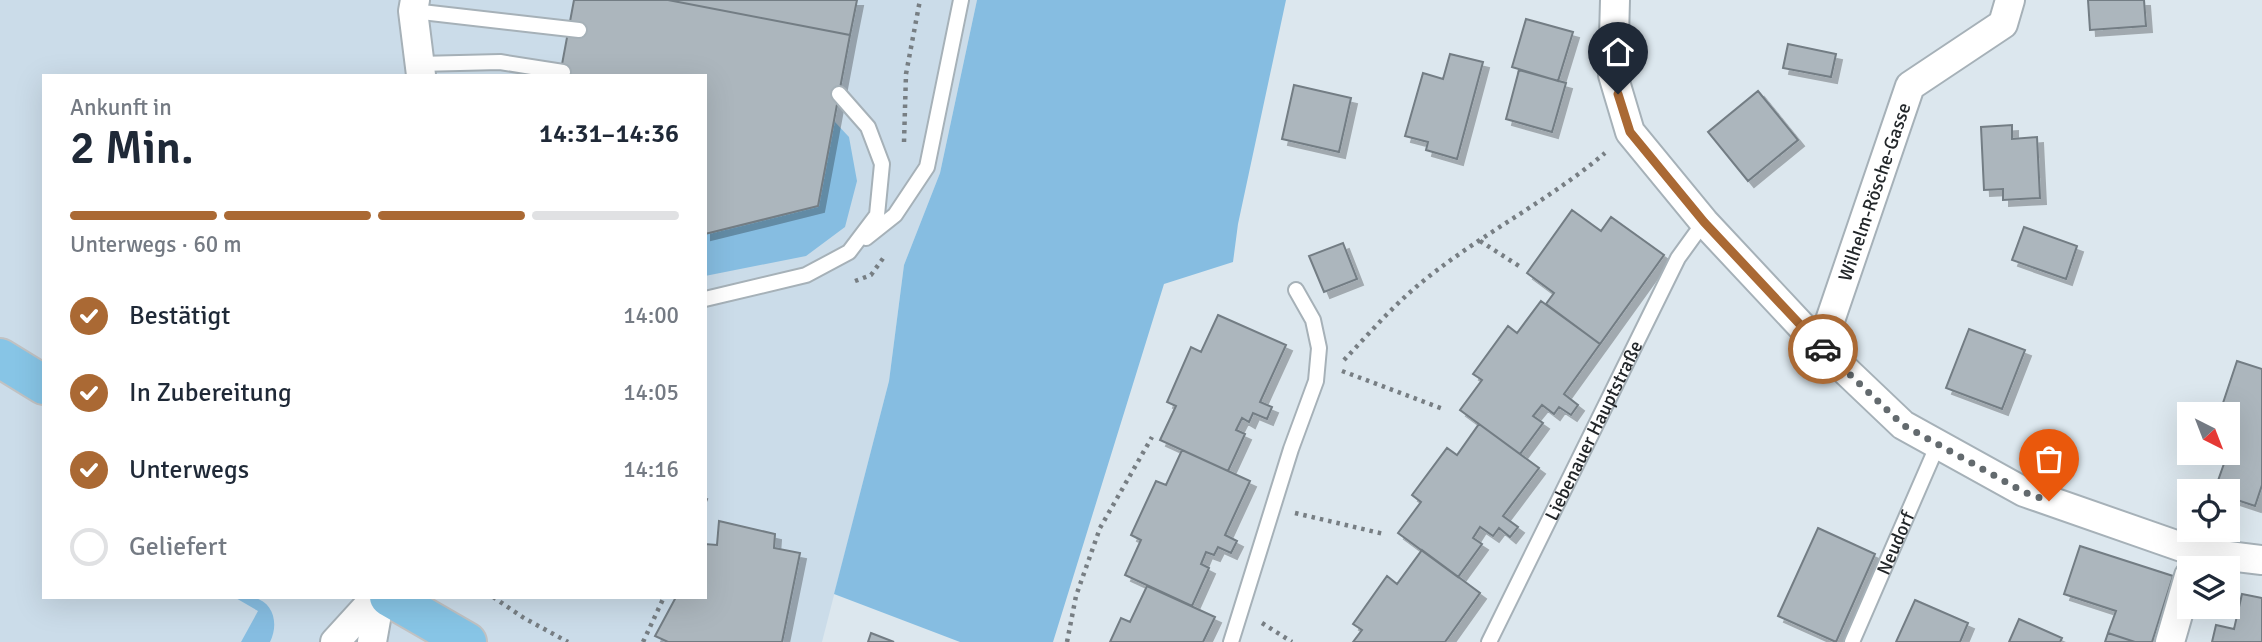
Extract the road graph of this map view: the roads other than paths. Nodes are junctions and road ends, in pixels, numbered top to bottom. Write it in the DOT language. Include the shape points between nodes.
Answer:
graph roads {
  1 [pos="961,0"];
  2 [pos="1615,0"];
  3 [pos="2010,0"];
  4 [pos="414,5"];
  5 [pos="579,30"];
  6 [pos="420,70"];
  7 [pos="563,72"];
  8 [pos="839,94"];
  9 [pos="1704,222"];
  10 [pos="849,252"];
  11 [pos="1296,290"];
  12 [pos="707,299"];
  13 [pos="1821,347"];
  14 [pos="0,358"];
  15 [pos="42,384"];
  16 [pos="1938,444"];
  17 [pos="2177,559"];
  18 [pos="2262,560"];
  19 [pos="2240,562"];
  20 [pos="376,599"];
  21 [pos="378,599"];
  22 [pos="392,599"];
  23 [pos="2177,618"];
  24 [pos="335,642"];
  25 [pos="372,642"];
  26 [pos="467,642"];
  27 [pos="1231,642"];
  28 [pos="1489,642"];
  29 [pos="1852,642"];
  30 [pos="2170,642"];
  1 -- 10 [label="lane" via="927,167 895,215"];
  2 -- 9 [label="street" via="1613,75 1630,132"];
  3 -- 13 [label="street, Wilhelm-Rösche-Gasse" via="2003,24 1910,86"];
  4 -- 5 [label="lane"];
  4 -- 6 [label="street"];
  6 -- 7 [label="lane" via="500,62"];
  8 -- 10 [label="lane" via="868,127 882,164 877,215"];
  9 -- 13 [label="street"];
  9 -- 28 [label="lane, Liebenauer Hauptstraße" via="1678,258"];
  10 -- 12 [label="lane" via="806,275"];
  11 -- 27 [label="lane" via="1313,320 1319,348 1316,381"];
  13 -- 16 [label="street" via="1903,425"];
  14 -- 15 [label="main road"];
  16 -- 17 [label="street" via="2024,492"];
  16 -- 29 [label="lane, Neudorf"];
  18 -- 19 [label="street"];
  20 -- 24 [label="street"];
  21 -- 25 [label="street"];
  22 -- 26 [label="main road"];
  23 -- 30 [label="street"];
}
